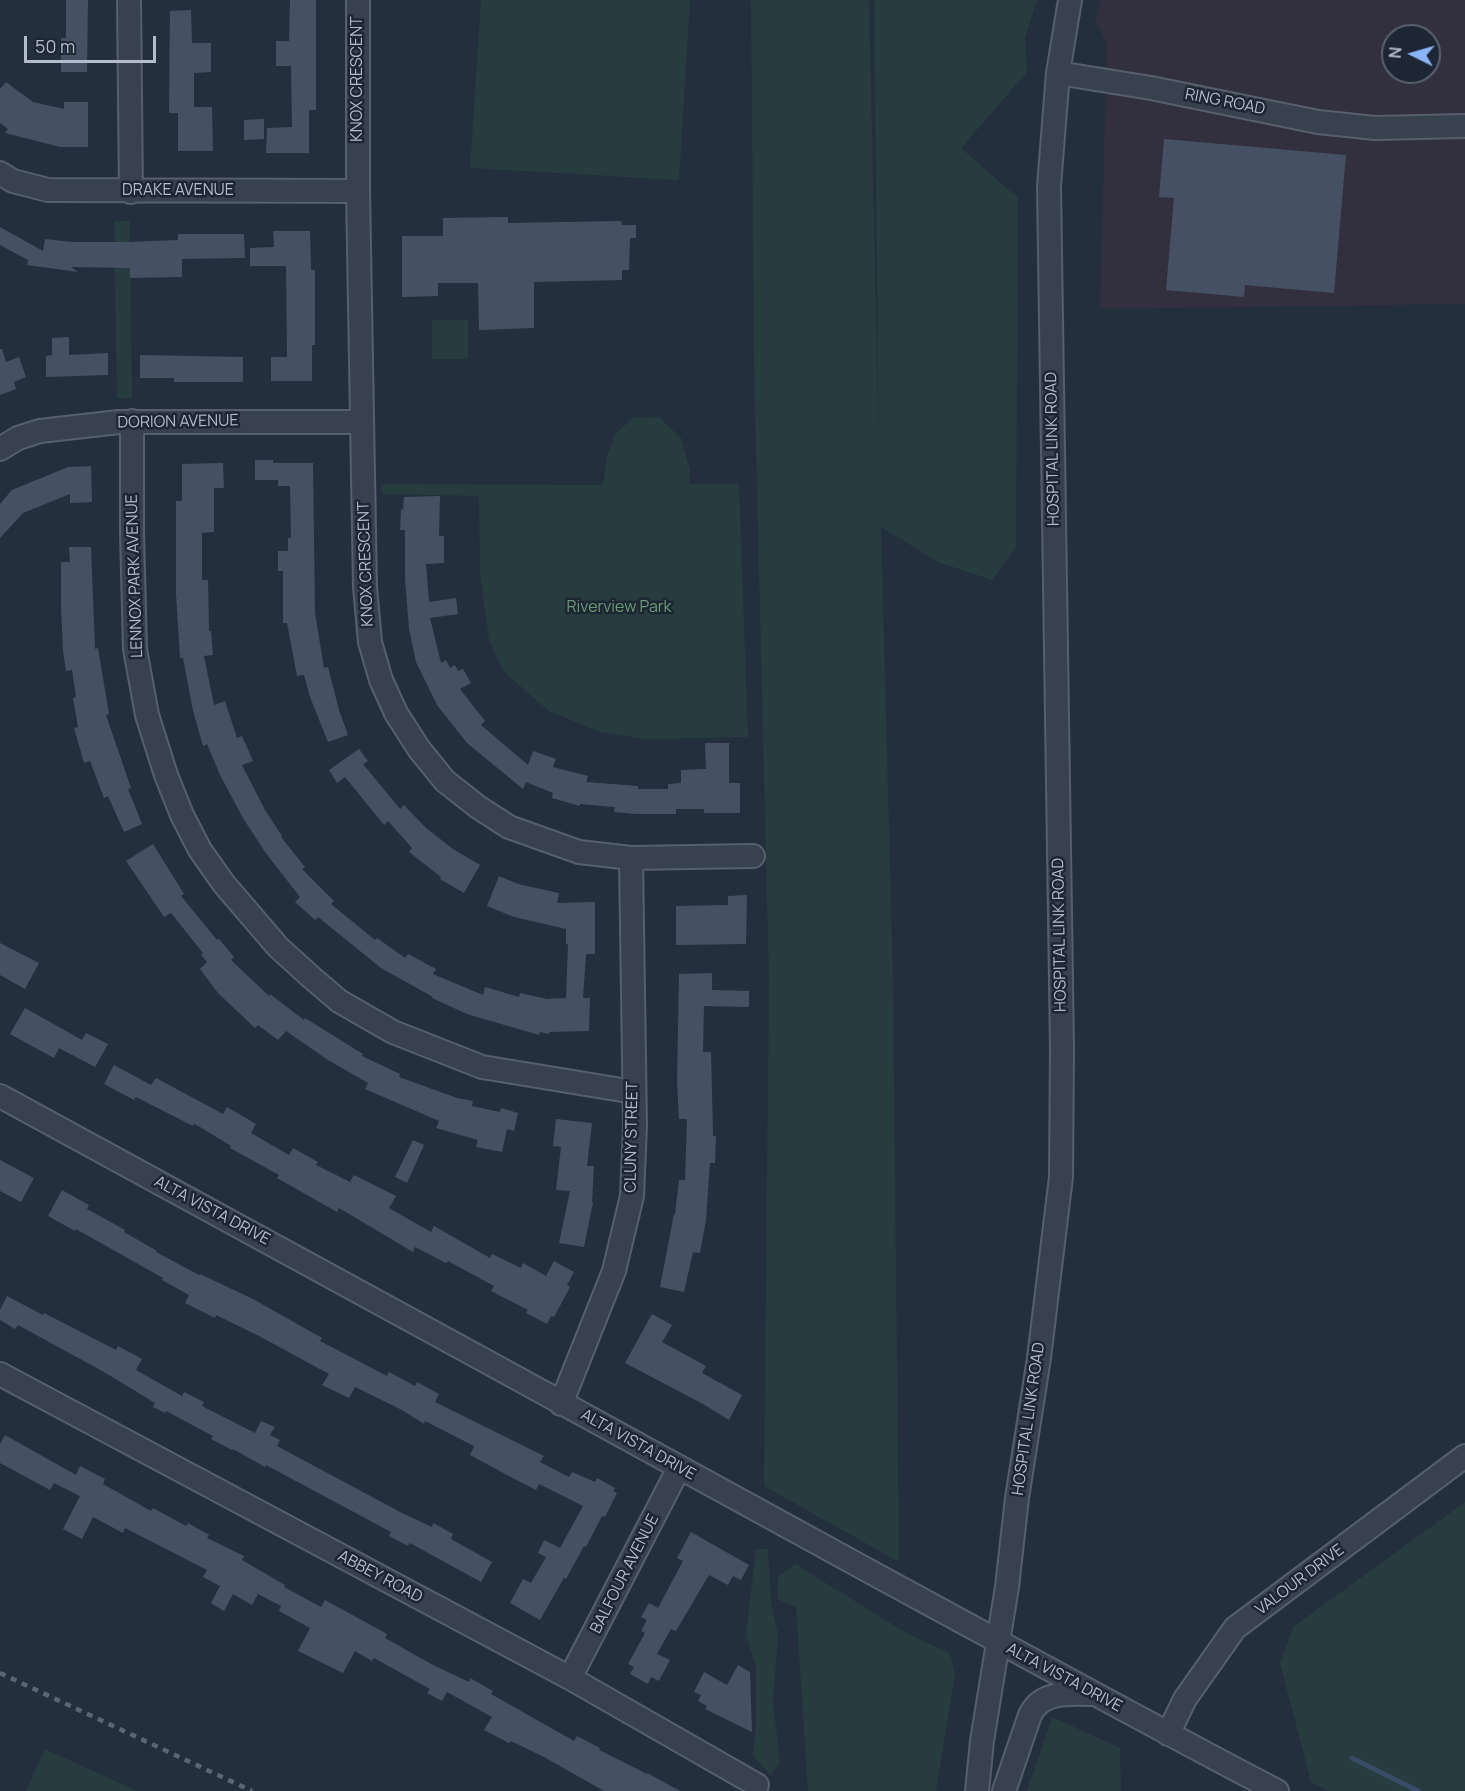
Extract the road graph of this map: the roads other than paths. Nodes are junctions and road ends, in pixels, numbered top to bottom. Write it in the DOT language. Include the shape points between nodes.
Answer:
graph roads {
  1 [pos="129,0"];
  2 [pos="358,0"];
  3 [pos="1070,0"];
  4 [pos="1059,73"];
  5 [pos="1465,126"];
  6 [pos="0,173"];
  7 [pos="358,191"];
  8 [pos="131,192"];
  9 [pos="132,421"];
  10 [pos="361,422"];
  11 [pos="0,449"];
  12 [pos="753,856"];
  13 [pos="631,858"];
  14 [pos="634,1092"];
  15 [pos="0,1096"];
  16 [pos="0,1374"];
  17 [pos="561,1404"];
  18 [pos="1465,1456"];
  19 [pos="680,1468"];
  20 [pos="996,1641"];
  21 [pos="570,1678"];
  22 [pos="1096,1695"];
  23 [pos="1168,1734"];
  24 [pos="757,1785"];
  25 [pos="977,1791"];
  26 [pos="1004,1791"];
  27 [pos="1277,1791"];
  1 -- 8 [label="street"];
  2 -- 7 [label="street, KNOX CRESCENT"];
  3 -- 4 [label="street"];
  4 -- 5 [label="street, RING ROAD" via="1328,123 1375,128"];
  4 -- 20 [label="street, HOSPITAL LINK ROAD" via="1049,197 1061,1177 1007,1587"];
  6 -- 8 [label="street, DRAKE AVENUE" via="12,181 48,190"];
  7 -- 8 [label="street, DRAKE AVENUE"];
  7 -- 10 [label="street, KNOX CRESCENT"];
  9 -- 10 [label="street, DORION AVENUE"];
  9 -- 11 [label="street, DORION AVENUE" via="40,431"];
  9 -- 14 [label="street, LENNOX PARK AVENUE" via="135,649 147,715 182,815 224,884 278,947 310,977 339,1001 393,1032 482,1067"];
  10 -- 13 [label="street, KNOX CRESCENT" via="370,642 396,713 445,781 509,827 579,852"];
  12 -- 13 [label="street, KNOX CRESCENT"];
  13 -- 14 [label="street, CLUNY STREET"];
  14 -- 17 [label="street, CLUNY STREET" via="632,1196 614,1271"];
  15 -- 17 [label="street, ALTA VISTA DRIVE"];
  16 -- 21 [label="street, ABBEY ROAD"];
  17 -- 19 [label="street, ALTA VISTA DRIVE"];
  18 -- 23 [label="street, VALOUR DRIVE" via="1235,1628 1185,1699"];
  19 -- 20 [label="street, ALTA VISTA DRIVE"];
  19 -- 21 [label="street, BALFOUR AVENUE"];
  20 -- 22 [label="street, ALTA VISTA DRIVE"];
  20 -- 25 [label="street, HOSPITAL LINK ROAD"];
  21 -- 24 [label="street, ABBEY ROAD"];
  22 -- 23 [label="street, ALTA VISTA DRIVE"];
  22 -- 26 [label="street" via="1050,1696 1035,1707"];
  23 -- 27 [label="street, ALTA VISTA DRIVE"];
}
